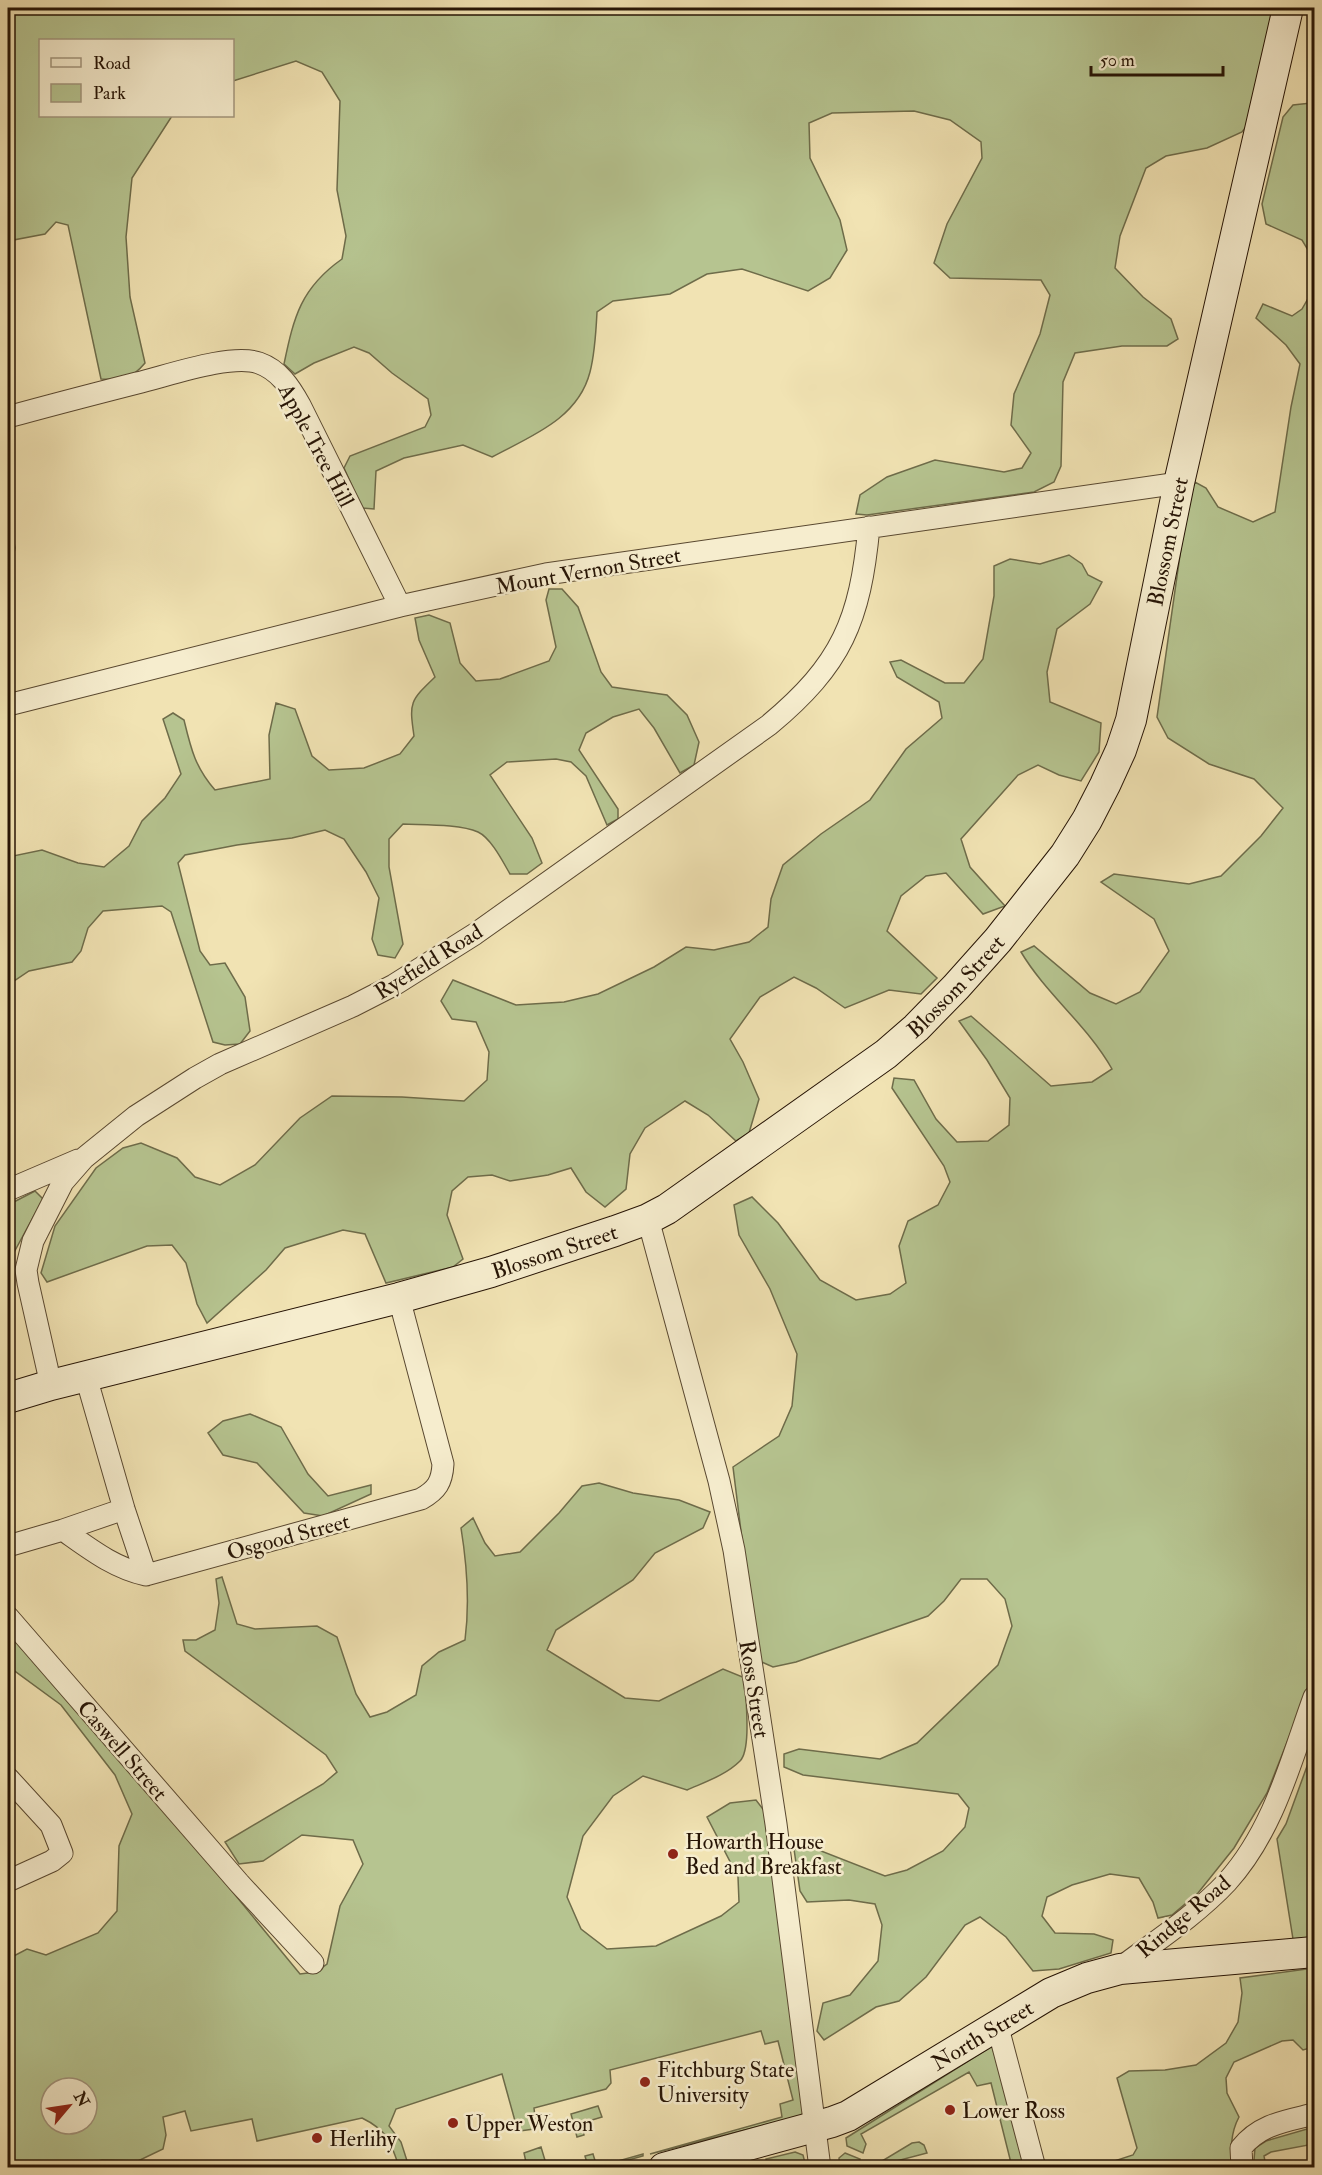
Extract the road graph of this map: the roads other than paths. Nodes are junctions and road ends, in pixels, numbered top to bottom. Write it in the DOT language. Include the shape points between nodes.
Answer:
graph roads {
  1 [pos="1288,8"];
  2 [pos="8,417"];
  3 [pos="1179,483"];
  4 [pos="869,527"];
  5 [pos="400,606"];
  6 [pos="8,705"];
  7 [pos="84,1158"];
  8 [pos="8,1190"];
  9 [pos="648,1219"];
  10 [pos="399,1298"];
  11 [pos="86,1377"];
  12 [pos="51,1385"];
  13 [pos="8,1398"];
  14 [pos="124,1509"];
  15 [pos="63,1530"];
  16 [pos="8,1546"];
  17 [pos="146,1575"];
  18 [pos="8,1617"];
  19 [pos="1314,1696"];
  20 [pos="8,1778"];
  21 [pos="8,1881"];
  22 [pos="1314,1952"];
  23 [pos="313,1963"];
  24 [pos="1120,1969"];
  25 [pos="997,2024"];
  26 [pos="1314,2114"];
  27 [pos="816,2127"];
  28 [pos="664,2168"];
  29 [pos="820,2168"];
  30 [pos="1035,2168"];
  31 [pos="1242,2168"];
  1 -- 3 [label="street, Blossom Street"];
  2 -- 5 [label="street, Apple Tree Hill" via="223,363 261,363 280,376 300,405"];
  3 -- 4 [label="street, Mount Vernon Street"];
  3 -- 9 [label="street, Blossom Street" via="1131,720 1087,820 1049,877 956,987 886,1054 696,1190"];
  4 -- 5 [label="street, Mount Vernon Street" via="546,574"];
  4 -- 7 [label="street, Ryefield Road" via="857,600 844,640 813,684 769,725 433,961 353,1006 195,1078 136,1116"];
  5 -- 6 [label="street, Mount Vernon Street"];
  7 -- 8 [label="street"];
  7 -- 12 [label="street, Ryefield Road" via="63,1182 27,1259 28,1283"];
  9 -- 10 [label="street, Blossom Street" via="491,1272"];
  9 -- 27 [label="street, Ross Street" via="734,1550 776,1824"];
  10 -- 11 [label="street, Blossom Street"];
  10 -- 17 [label="street, Osgood Street" via="443,1464 442,1479 434,1492 421,1499"];
  11 -- 12 [label="street, Blossom Street"];
  11 -- 14 [label="street"];
  12 -- 13 [label="street, Blossom Street"];
  14 -- 15 [label="street"];
  14 -- 17 [label="street"];
  15 -- 16 [label="street"];
  15 -- 17 [label="street" via="126,1571"];
  18 -- 23 [label="street, Caswell Street"];
  19 -- 24 [label="street, Rindge Road" via="1280,1794 1244,1861 1202,1906"];
  20 -- 21 [label="street" via="51,1824 62,1852 52,1861"];
  22 -- 24 [label="street, North Street"];
  24 -- 25 [label="street, North Street" via="1060,1989"];
  25 -- 27 [label="street, North Street" via="848,2116"];
  25 -- 30 [label="street"];
  26 -- 31 [label="street" via="1276,2123 1252,2134 1241,2148"];
  27 -- 28 [label="street, North Street"];
  27 -- 29 [label="street, Ross Street"];
}
